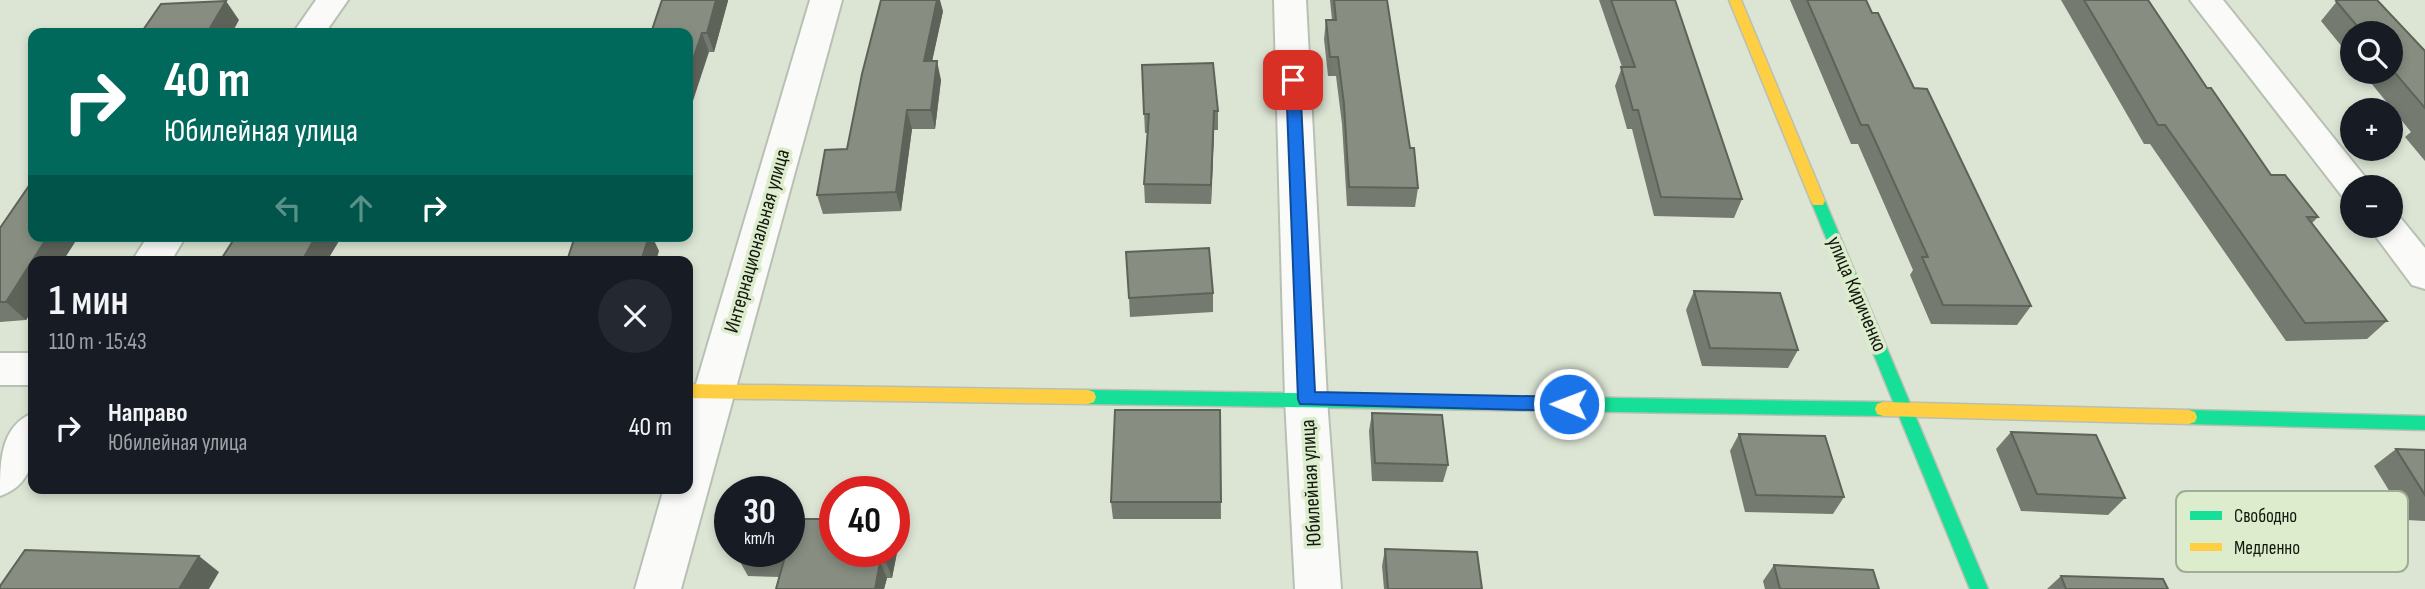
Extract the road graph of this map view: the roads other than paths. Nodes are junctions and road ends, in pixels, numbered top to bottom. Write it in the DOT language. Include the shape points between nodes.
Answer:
graph roads {
  1 [pos="332,0"];
  2 [pos="827,0"];
  3 [pos="1290,0"];
  4 [pos="1735,0"];
  5 [pos="2206,0"];
  6 [pos="312,28"];
  7 [pos="2345,175"];
  8 [pos="2396,238"];
  9 [pos="2425,275"];
  10 [pos="0,369"];
  11 [pos="28,369"];
  12 [pos="701,391"];
  13 [pos="1306,399"];
  14 [pos="1905,409"];
  15 [pos="2425,423"];
  16 [pos="28,437"];
  17 [pos="693,448"];
  18 [pos="0,478"];
  19 [pos="684,494"];
  20 [pos="658,589"];
  21 [pos="1318,589"];
  22 [pos="1979,589"];
  1 -- 6 [label="street"];
  2 -- 12 [label="street, Интернациональная улица"];
  3 -- 13 [label="street, Юбилейная улица"];
  4 -- 14 [label="street, улица Кириченко"];
  5 -- 7 [label="street"];
  8 -- 9 [label="street"];
  10 -- 11 [label="street"];
  12 -- 13 [label="street"];
  12 -- 17 [label="street, Интернациональная улица"];
  13 -- 14 [label="street"];
  13 -- 21 [label="street, Юбилейная улица"];
  14 -- 15 [label="street"];
  14 -- 22 [label="street, улица Кириченко"];
  16 -- 18 [label="street"];
  19 -- 20 [label="street"];
}
